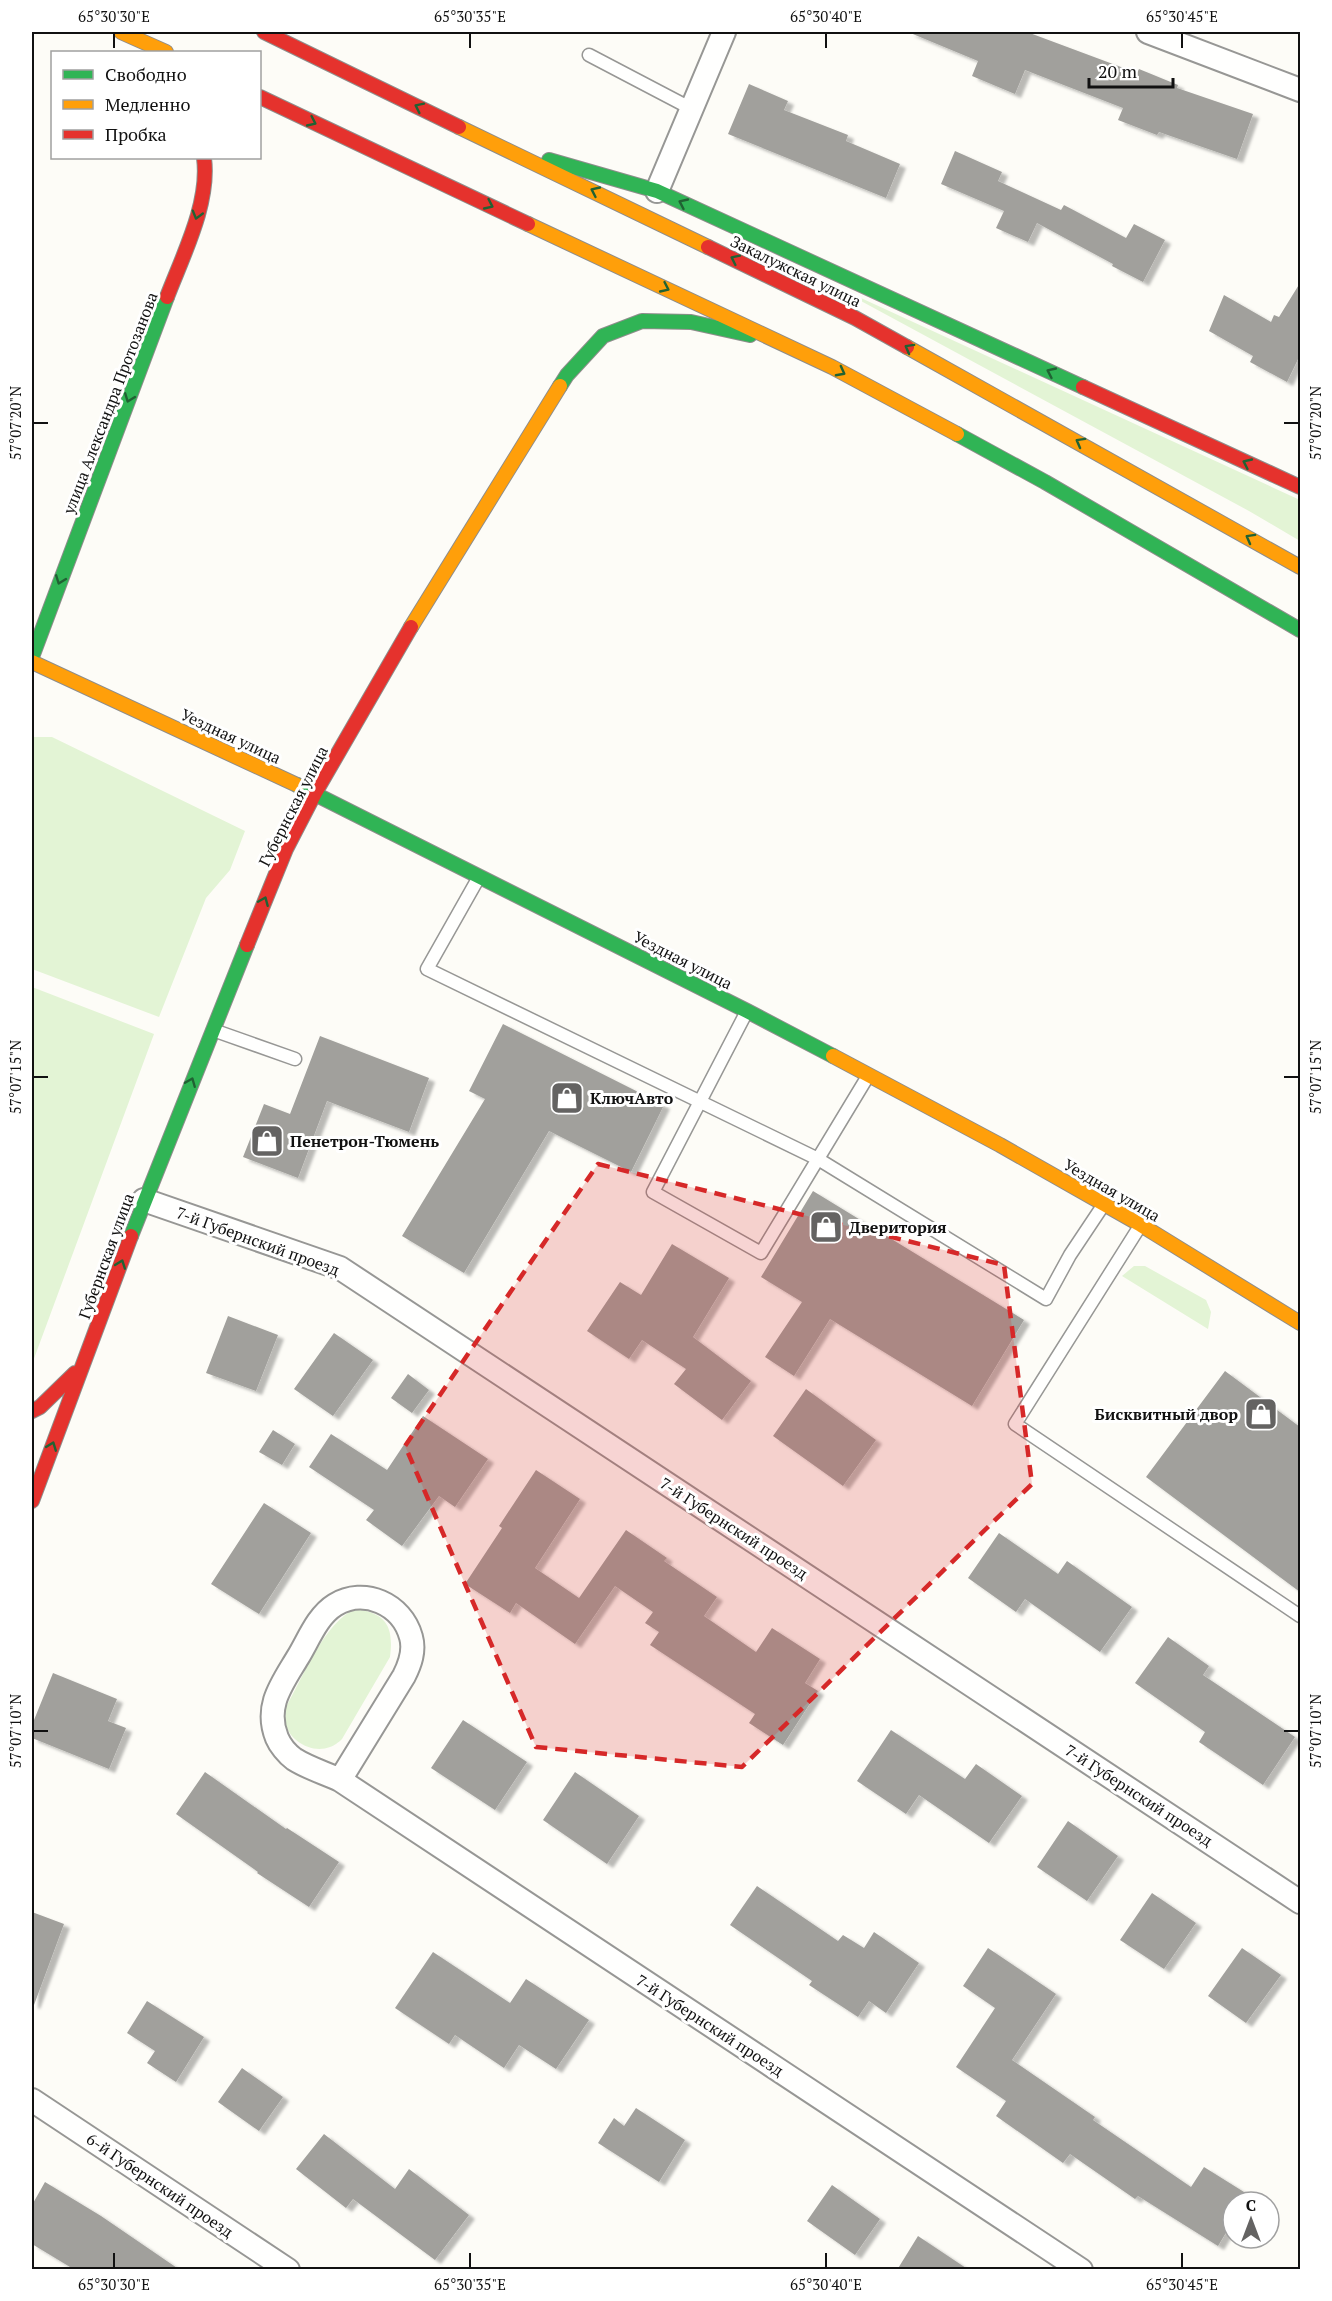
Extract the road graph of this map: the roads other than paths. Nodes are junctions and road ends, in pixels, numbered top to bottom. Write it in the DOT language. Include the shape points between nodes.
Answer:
graph roads {
  1 [pos="120,32"];
  2 [pos="264,32"];
  3 [pos="724,32"];
  4 [pos="1148,32"];
  5 [pos="140,51"];
  6 [pos="164,51"];
  7 [pos="589,55"];
  8 [pos="1300,90"];
  9 [pos="261,97"];
  10 [pos="692,109"];
  11 [pos="501,147"];
  12 [pos="204,159"];
  13 [pos="657,191"];
  14 [pos="777,341"];
  15 [pos="1300,487"];
  16 [pos="1300,567"];
  17 [pos="1300,630"];
  18 [pos="32,657"];
  19 [pos="32,662"];
  20 [pos="315,793"];
  21 [pos="479,876"];
  22 [pos="747,1011"];
  23 [pos="212,1029"];
  24 [pos="295,1059"];
  25 [pos="868,1075"];
  26 [pos="700,1101"];
  27 [pos="818,1159"];
  28 [pos="144,1200"];
  29 [pos="1104,1204"];
  30 [pos="1141,1225"];
  31 [pos="1300,1323"];
  32 [pos="84,1365"];
  33 [pos="32,1411"];
  34 [pos="32,1501"];
  35 [pos="1300,1616"];
  36 [pos="340,1780"];
  37 [pos="1300,1902"];
  38 [pos="32,2100"];
  39 [pos="288,2270"];
  40 [pos="1081,2270"];
  1 -- 5 [label="main road"];
  1 -- 6 [label="main road"];
  11 -- 2 [label="main road, Закалужская улица, one-way"];
  3 -- 10 [label="street"];
  4 -- 8 [label="street"];
  7 -- 10 [label="lane"];
  9 -- 14 [label="main road, one-way"];
  10 -- 13 [label="street"];
  11 -- 13 [label="main road"];
  16 -- 11 [label="main road, Закалужская улица, one-way" via="855,318"];
  12 -- 18 [label="main road, улица Александра Протозанова, one-way" via="199,212"];
  15 -- 13 [label="main road, one-way"];
  14 -- 17 [label="main road, one-way" via="1045,482"];
  14 -- 20 [label="main road, Губернская улица" via="691,322 661,321 642,321 603,336 555,394 433,590"];
  19 -- 20 [label="main road, Уездная улица"];
  20 -- 21 [label="main road, Уездная улица"];
  23 -- 20 [label="main road, Губернская улица, one-way" via="286,849"];
  21 -- 22 [label="main road, Уездная улица"];
  21 -- 26 [label="lane" via="427,969"];
  22 -- 25 [label="main road, Уездная улица"];
  22 -- 26 [label="lane"];
  23 -- 24 [label="lane"];
  28 -- 23 [label="main road, Губернская улица, one-way"];
  25 -- 27 [label="lane"];
  25 -- 29 [label="main road, Уездная улица"];
  26 -- 27 [label="lane"];
  26 -- 27 [label="lane" via="653,1192 761,1253"];
  27 -- 29 [label="lane" via="1046,1299"];
  32 -- 28 [label="main road, Губернская улица, one-way"];
  28 -- 37 [label="street, 7-й Губернский проезд" via="340,1268"];
  29 -- 30 [label="main road, Уездная улица"];
  30 -- 31 [label="main road, Уездная улица"];
  30 -- 35 [label="lane" via="1015,1424"];
  32 -- 33 [label="main road"];
  34 -- 32 [label="main road, Губернская улица, one-way"];
  36 -- 36 [label="street, 7-й Губернский проезд" via="412,1658 412,1638 405,1620 390,1606 372,1598 352,1598 334,1606 320,1620 272,1706 272,1726 280,1744 294,1758"];
  36 -- 40 [label="street, 7-й Губернский проезд"];
  38 -- 39 [label="street, 6-й Губернский проезд"];
}
